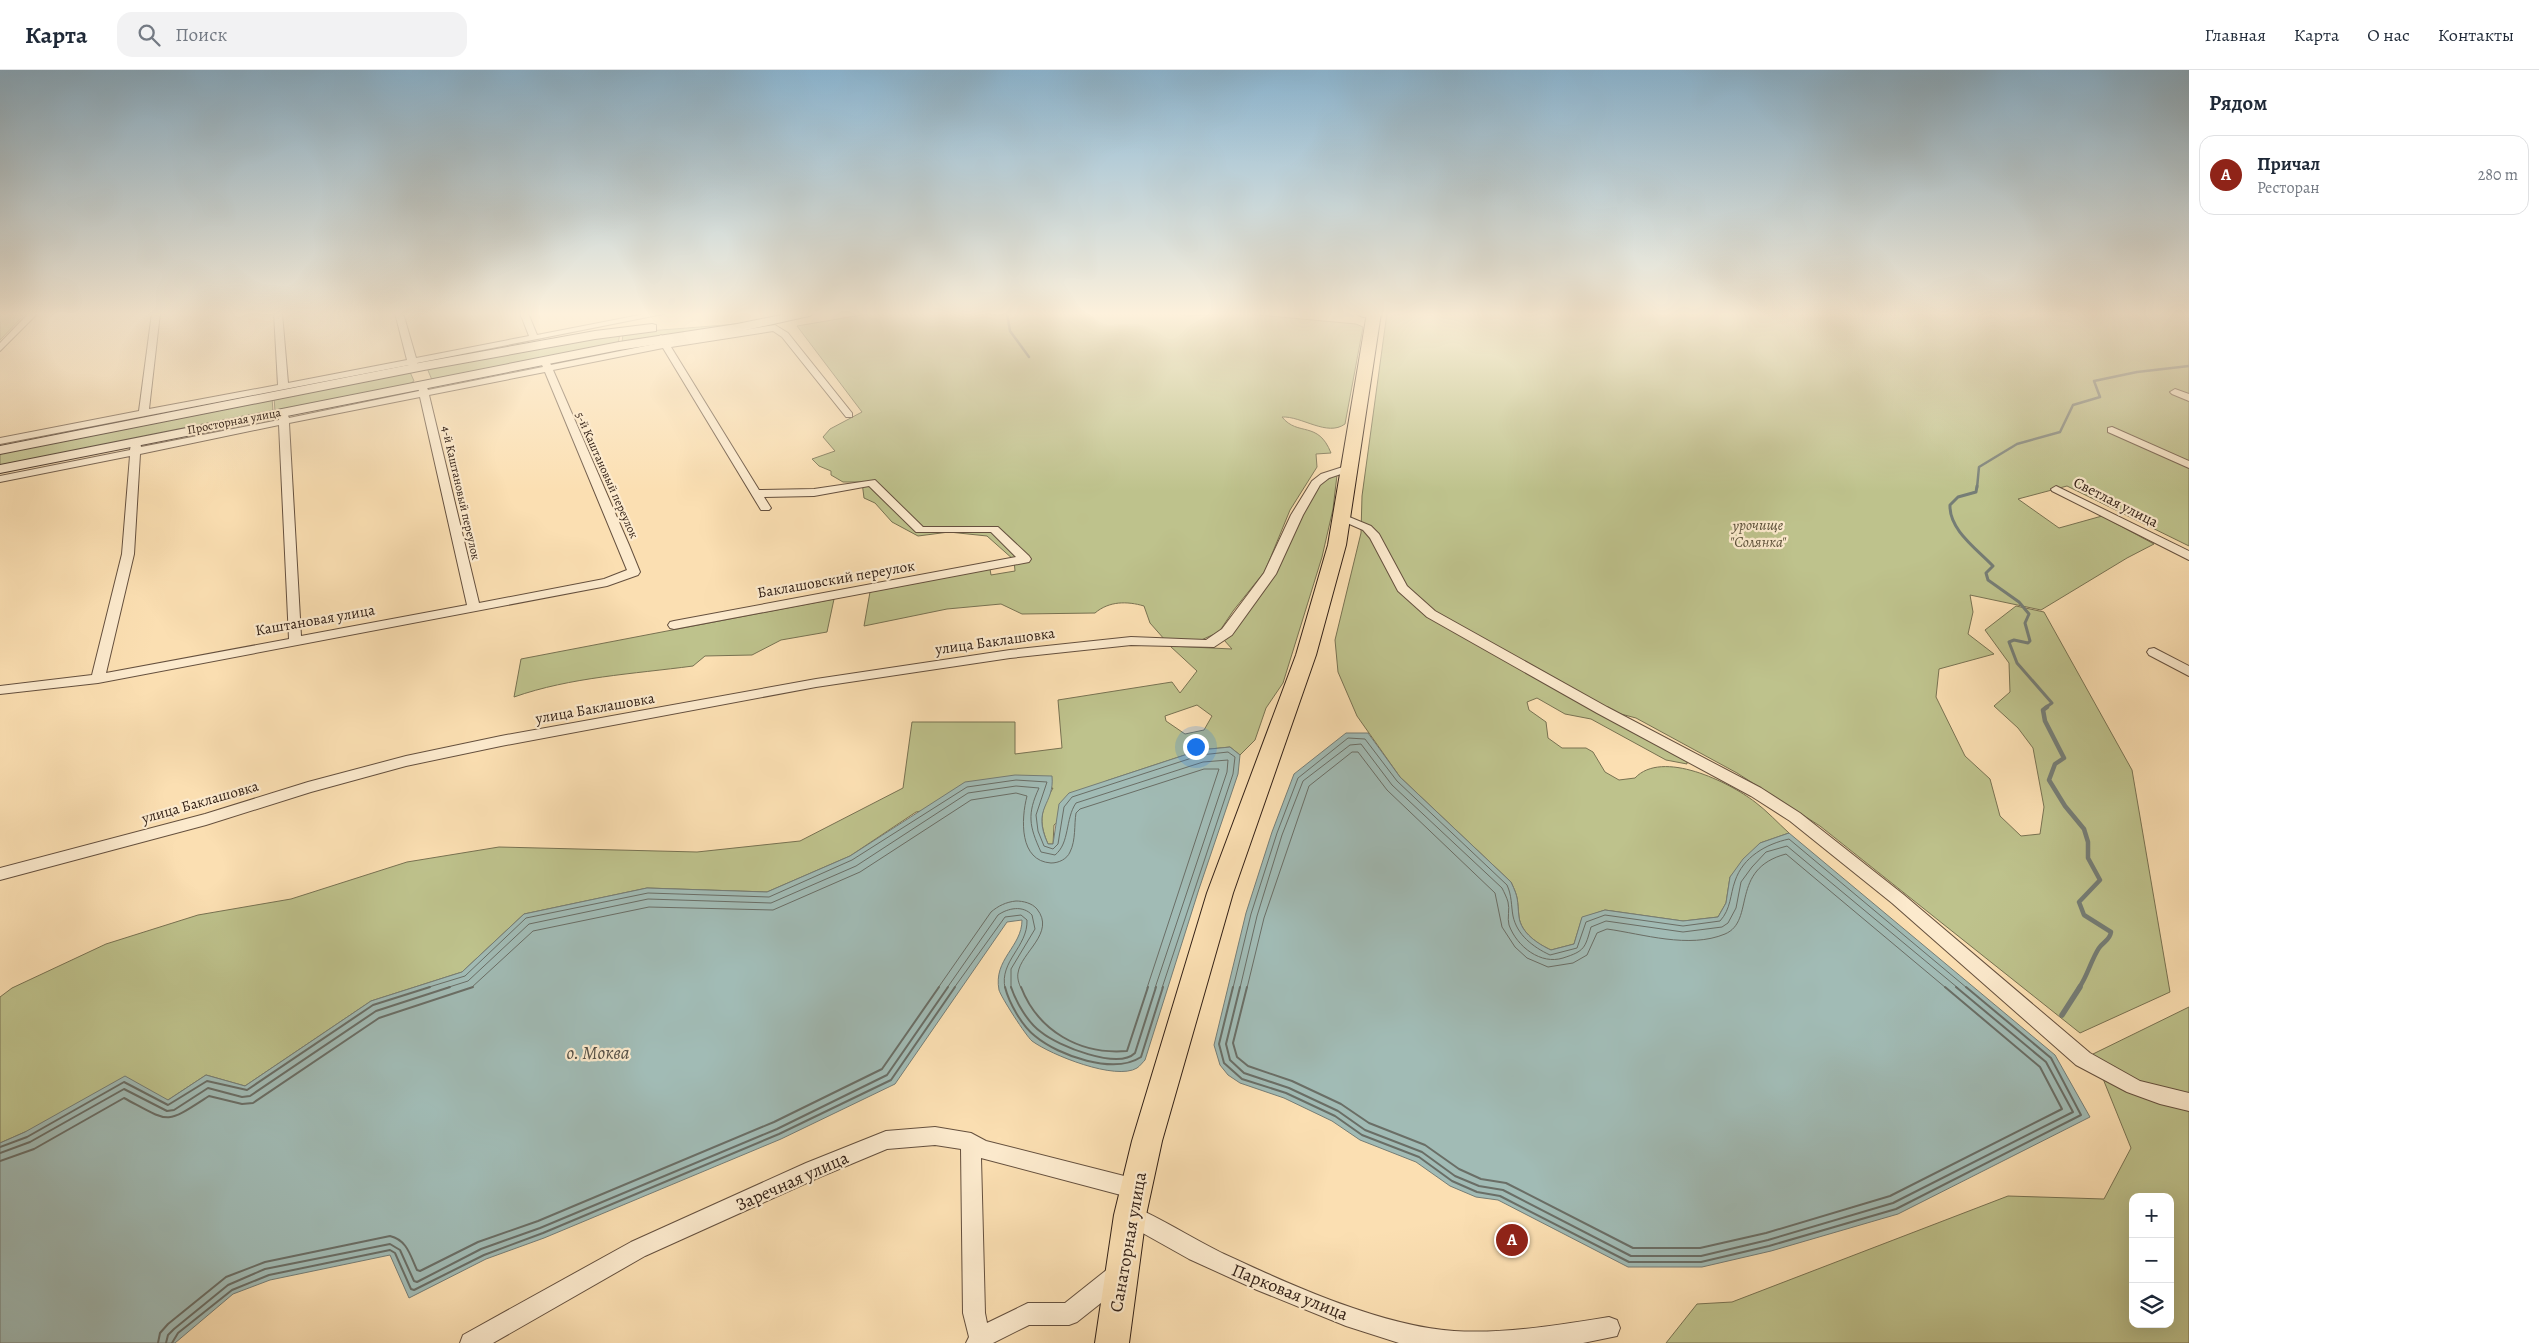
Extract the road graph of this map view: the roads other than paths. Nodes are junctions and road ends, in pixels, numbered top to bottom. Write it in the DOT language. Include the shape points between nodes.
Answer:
graph roads {
  1 [pos="149,372"];
  2 [pos="282,372"];
  3 [pos="364,372"];
  4 [pos="376,372"];
  5 [pos="415,372"];
  6 [pos="508,372"];
  7 [pos="550,372"];
  8 [pos="682,372"];
  9 [pos="814,372"];
  10 [pos="1362,372"];
  11 [pos="283,385"];
  12 [pos="422,389"];
  13 [pos="2175,392"];
  14 [pos="2189,398"];
  15 [pos="144,412"];
  16 [pos="849,415"];
  17 [pos="284,417"];
  18 [pos="2112,430"];
  19 [pos="0,441"];
  20 [pos="136,446"];
  21 [pos="0,450"];
  22 [pos="2189,465"];
  23 [pos="1350,468"];
  24 [pos="0,469"];
  25 [pos="0,478"];
  26 [pos="2056,489"];
  27 [pos="756,493"];
  28 [pos="765,508"];
  29 [pos="1342,517"];
  30 [pos="2189,556"];
  31 [pos="634,572"];
  32 [pos="474,608"];
  33 [pos="674,625"];
  34 [pos="295,640"];
  35 [pos="2154,652"];
  36 [pos="2189,672"];
  37 [pos="98,679"];
  38 [pos="0,690"];
  39 [pos="0,874"];
  40 [pos="2189,1102"];
  41 [pos="971,1142"];
  42 [pos="1133,1202"];
  43 [pos="1120,1274"];
  44 [pos="1609,1328"];
  45 [pos="978,1340"];
  46 [pos="471,1343"];
  47 [pos="1112,1343"];
  1 -- 15 [label="street"];
  2 -- 11 [label="street"];
  3 -- 11 [label="street"];
  4 -- 21 [label="main road, Просторная улица"];
  5 -- 12 [label="main road"];
  6 -- 12 [label="main road, Просторная улица"];
  7 -- 31 [label="street, 5-й Каштановый переулок" via="574,434 609,506"];
  8 -- 27 [label="street"];
  9 -- 16 [label="street"];
  10 -- 23 [label="main road, Санаторная улица"];
  11 -- 15 [label="street"];
  12 -- 17 [label="main road, Просторная улица"];
  12 -- 32 [label="street, 4-й Каштановый переулок"];
  13 -- 14 [label="street"];
  15 -- 19 [label="street"];
  17 -- 20 [label="main road, Просторная улица"];
  17 -- 34 [label="street"];
  18 -- 22 [label="street"];
  20 -- 24 [label="main road, Просторная улица"];
  20 -- 25 [label="street"];
  20 -- 37 [label="street" via="128,554"];
  23 -- 29 [label="main road, Санаторная улица"];
  23 -- 39 [label="street, улица Баклашовка" via="1325,476 1316,483 1297,515 1270,574 1227,632 1209,644 1131,641 1010,654 816,683 501,741 406,760 206,819"];
  26 -- 30 [label="street, Светлая улица"];
  27 -- 28 [label="street"];
  27 -- 33 [label="street, Баклашовский переулок" via="837,490 871,482 920,530 994,528 1025,559"];
  29 -- 40 [label="street" via="1367,528 1375,536 1402,588 1431,614 1756,792 1795,817 1898,900 2083,1059 2115,1079 2157,1096"];
  29 -- 42 [label="main road, Санаторная улица" via="1338,545 1306,654 1220,893 1147,1141"];
  31 -- 32 [label="street, Каштановая улица" via="607,582"];
  32 -- 34 [label="street, Каштановая улица"];
  34 -- 37 [label="street, Каштановая улица"];
  35 -- 36 [label="street"];
  37 -- 38 [label="street, Каштановая улица"];
  41 -- 42 [label="street, Заречная улица" via="981,1149"];
  41 -- 45 [label="street" via="974,1313"];
  41 -- 46 [label="street, Заречная улица" via="935,1136 886,1140 638,1249"];
  42 -- 43 [label="main road, Санаторная улица"];
  42 -- 44 [label="street, Парковая улица" via="1170,1238 1254,1280 1372,1325 1463,1342 1518,1343"];
  43 -- 45 [label="street" via="1069,1314 1028,1314"];
  43 -- 47 [label="main road, Санаторная улица"];
}
